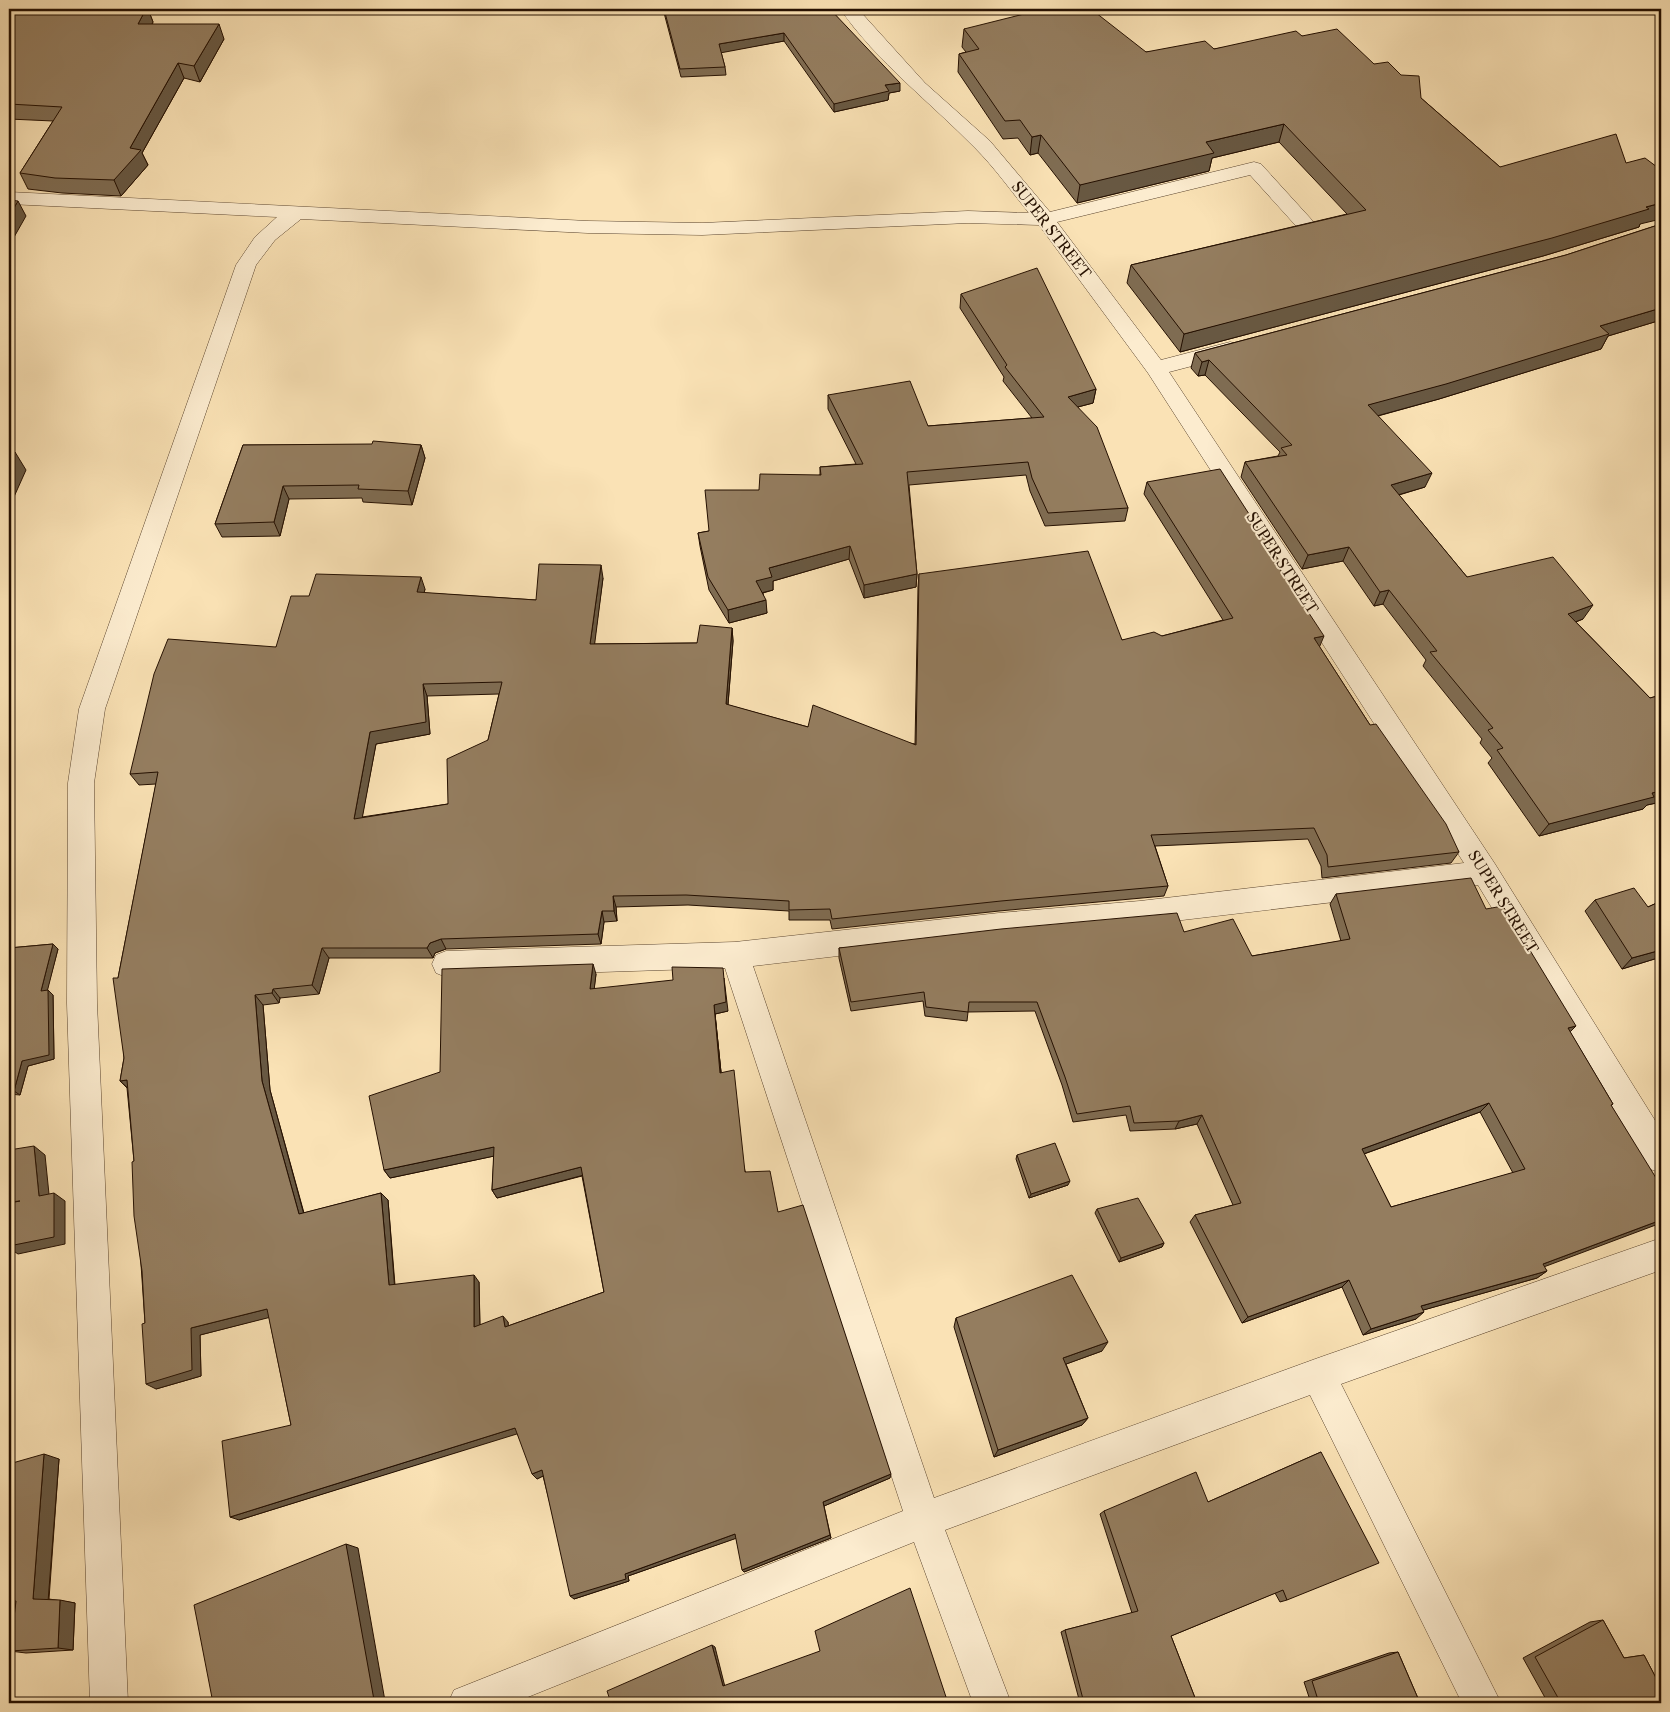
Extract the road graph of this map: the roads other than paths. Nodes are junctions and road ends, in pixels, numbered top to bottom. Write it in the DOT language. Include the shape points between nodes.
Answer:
graph roads {
  1 [pos="849,9"];
  2 [pos="9,198"];
  3 [pos="297,212"];
  4 [pos="1045,219"];
  5 [pos="1304,222"];
  6 [pos="1253,343"];
  7 [pos="1156,368"];
  8 [pos="1485,872"];
  9 [pos="735,955"];
  10 [pos="446,964"];
  11 [pos="1661,1158"];
  12 [pos="1661,1254"];
  13 [pos="1318,1375"];
  14 [pos="924,1520"];
  15 [pos="109,1703"];
  16 [pos="467,1703"];
  17 [pos="992,1703"];
  18 [pos="1482,1703"];
  1 -- 4 [label="street, SUPER STREET" via="919,87 983,145"];
  2 -- 3 [label="street"];
  3 -- 4 [label="street" via="643,229 968,218"];
  3 -- 15 [label="street" via="270,232 246,265 92,709 81,783 82,1003"];
  4 -- 5 [label="street" via="1254,168"];
  4 -- 7 [label="street, SUPER STREET"];
  6 -- 7 [label="street"];
  7 -- 8 [label="street, SUPER STREET"];
  8 -- 9 [label="street" via="1140,913 999,925"];
  8 -- 11 [label="street, SUPER STREET"];
  9 -- 10 [label="street"];
  9 -- 14 [label="street"];
  12 -- 13 [label="street"];
  13 -- 14 [label="street"];
  13 -- 18 [label="street"];
  14 -- 16 [label="street"];
  14 -- 17 [label="street"];
}
